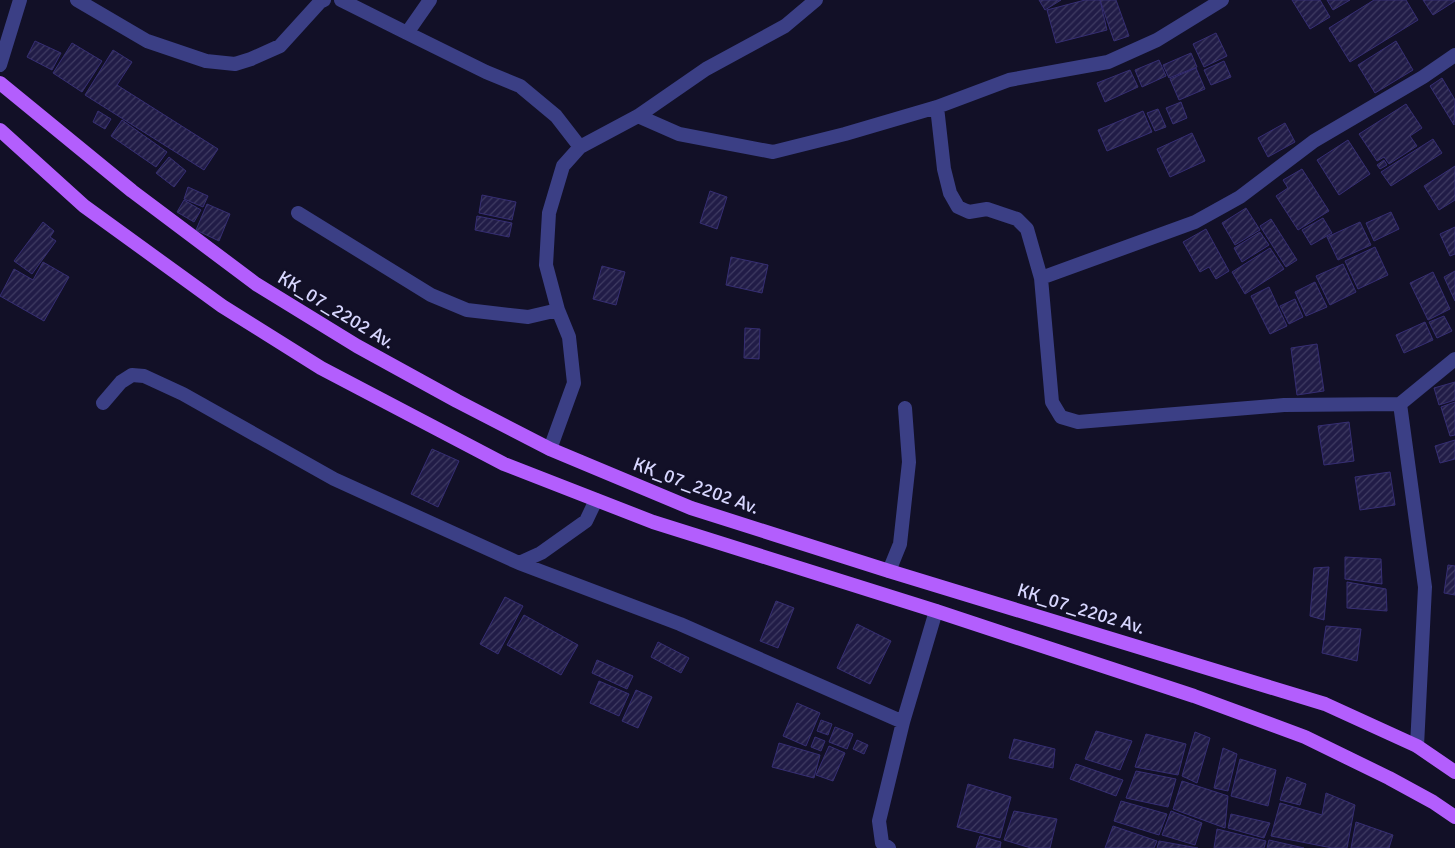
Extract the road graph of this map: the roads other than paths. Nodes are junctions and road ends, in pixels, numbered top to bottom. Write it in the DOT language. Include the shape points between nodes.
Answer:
graph roads {
  1 [pos="20,0"];
  2 [pos="76,0"];
  3 [pos="324,0"];
  4 [pos="341,0"];
  5 [pos="430,0"];
  6 [pos="816,0"];
  7 [pos="1222,0"];
  8 [pos="408,33"];
  9 [pos="1455,55"];
  10 [pos="0,65"];
  11 [pos="0,83"];
  12 [pos="936,107"];
  13 [pos="638,116"];
  14 [pos="0,130"];
  15 [pos="580,147"];
  16 [pos="298,213"];
  17 [pos="1041,278"];
  18 [pos="558,310"];
  19 [pos="1455,359"];
  20 [pos="103,403"];
  21 [pos="1400,404"];
  22 [pos="905,408"];
  23 [pos="550,449"];
  24 [pos="596,500"];
  25 [pos="519,563"];
  26 [pos="889,571"];
  27 [pos="936,611"];
  28 [pos="903,722"];
  29 [pos="1417,746"];
  30 [pos="1455,772"];
  31 [pos="1455,817"];
  32 [pos="889,848"];
  1 -- 10 [label="street"];
  2 -- 3 [label="street" via="147,41 206,62 235,64 280,46"];
  4 -- 8 [label="street"];
  5 -- 8 [label="street"];
  6 -- 13 [label="street" via="785,26 706,70"];
  7 -- 12 [label="street" via="1156,40 1108,62 1009,80"];
  8 -- 15 [label="street" via="520,86 556,116"];
  9 -- 17 [label="street" via="1314,141 1240,197 1195,222"];
  11 -- 23 [label="main road, KK_07_2202 Av." via="132,191 256,284 357,346"];
  12 -- 13 [label="street" via="773,152 679,134"];
  12 -- 17 [label="street" via="944,169 958,208 969,212 988,209 1017,220 1027,228"];
  13 -- 15 [label="street"];
  14 -- 24 [label="main road" via="84,206 222,306 304,358 504,464"];
  15 -- 18 [label="street" via="563,166 549,213 546,265"];
  16 -- 18 [label="street" via="431,294 468,310 528,317"];
  17 -- 21 [label="street" via="1052,402 1061,417 1078,422 1284,405"];
  18 -- 23 [label="street" via="569,337 574,383"];
  19 -- 21 [label="street"];
  20 -- 25 [label="street" via="121,382 132,375 144,376 183,394 334,479"];
  21 -- 29 [label="street" via="1425,587"];
  22 -- 26 [label="street" via="909,462 900,544"];
  23 -- 26 [label="main road, KK_07_2202 Av." via="691,508"];
  24 -- 25 [label="street" via="586,521 541,553"];
  24 -- 27 [label="main road" via="652,522"];
  25 -- 28 [label="street" via="680,624"];
  26 -- 29 [label="main road, KK_07_2202 Av." via="1325,704"];
  27 -- 28 [label="street"];
  27 -- 31 [label="main road" via="1185,693 1305,737 1389,778"];
  28 -- 32 [label="street" via="879,820 882,843"];
  29 -- 30 [label="main road, KK_07_2202 Av."];
}
